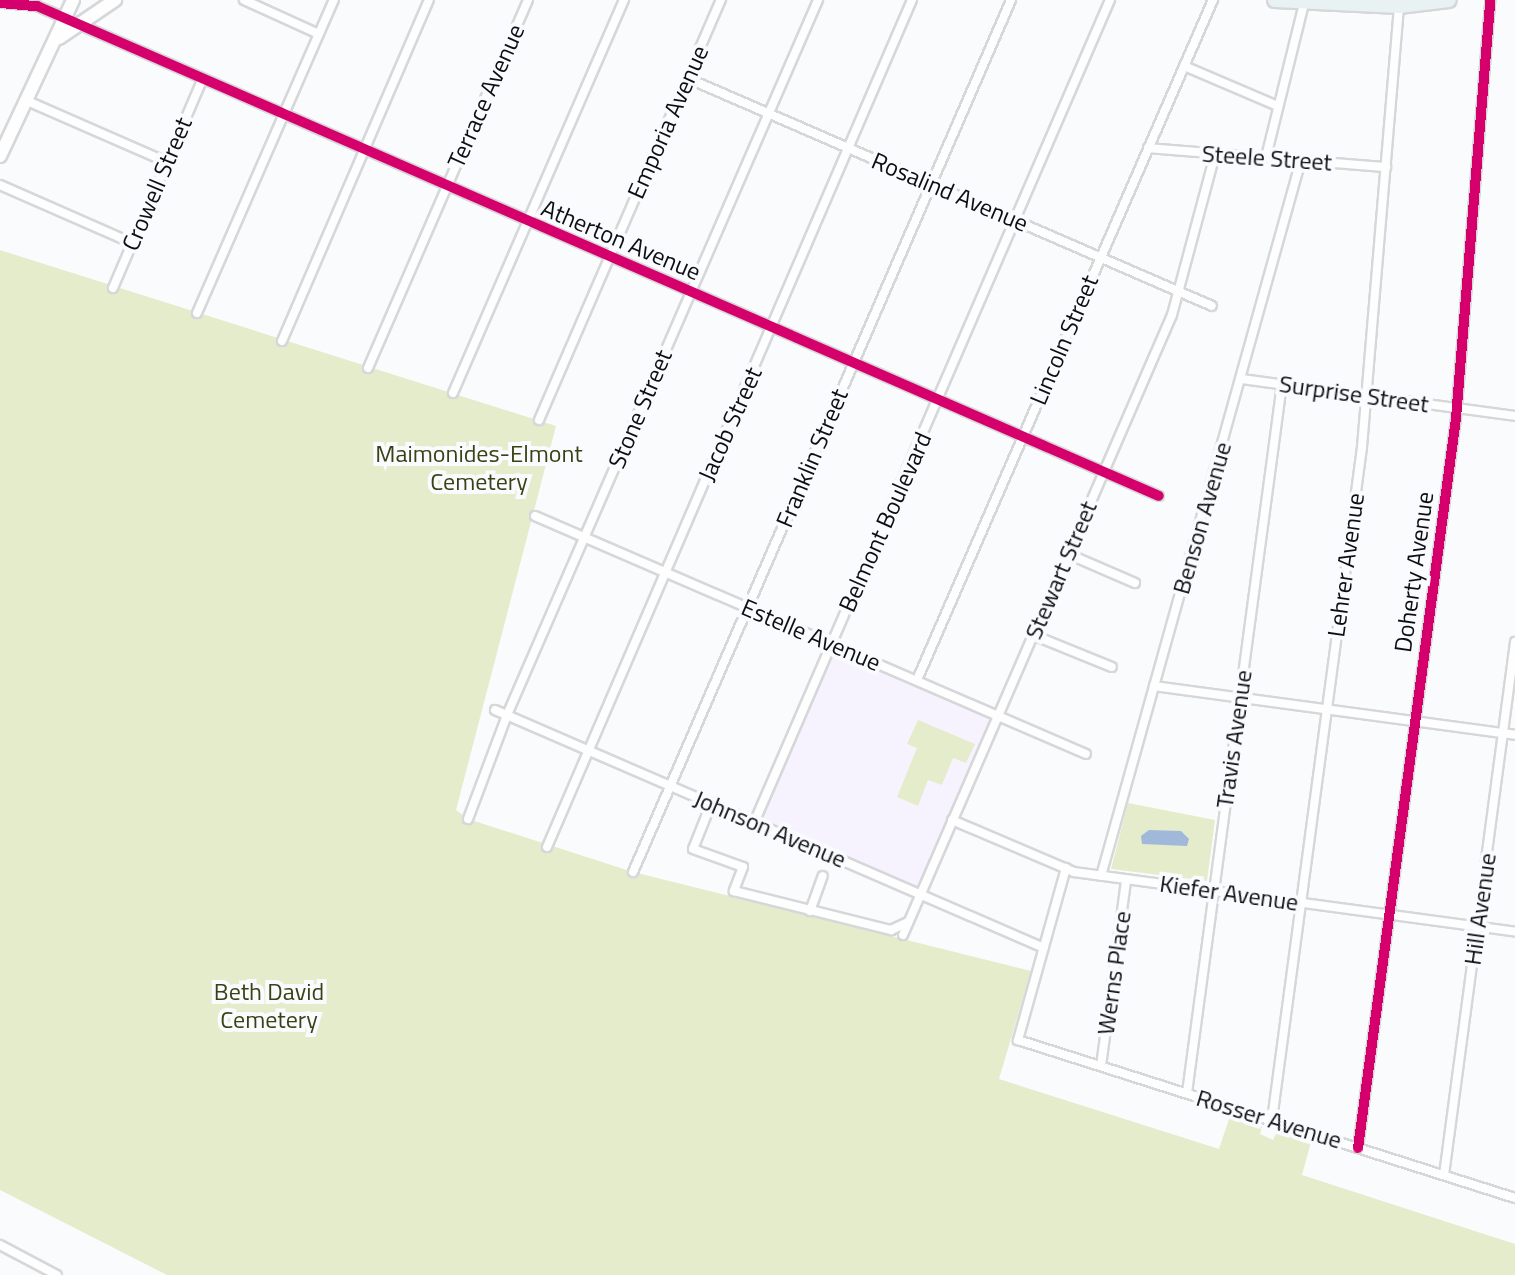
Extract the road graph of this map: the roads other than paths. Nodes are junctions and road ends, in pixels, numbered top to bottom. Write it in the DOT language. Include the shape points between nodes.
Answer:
graph roads {
  1 [pos="73,0"];
  2 [pos="244,0"];
  3 [pos="334,0"];
  4 [pos="429,0"];
  5 [pos="528,0"];
  6 [pos="624,0"];
  7 [pos="721,0"];
  8 [pos="818,0"];
  9 [pos="912,0"];
  10 [pos="1011,0"];
  11 [pos="1110,0"];
  12 [pos="1213,0"];
  13 [pos="1275,0"];
  14 [pos="1449,0"];
  15 [pos="1490,0"];
  16 [pos="110,1"];
  17 [pos="0,3"];
  18 [pos="1335,3"];
  19 [pos="1304,4"];
  20 [pos="1399,6"];
  21 [pos="73,22"];
  22 [pos="319,34"];
  23 [pos="1184,66"];
  24 [pos="687,78"];
  25 [pos="202,80"];
  26 [pos="24,99"];
  27 [pos="1278,106"];
  28 [pos="769,113"];
  29 [pos="284,116"];
  30 [pos="1148,148"];
  31 [pos="850,149"];
  32 [pos="365,151"];
  33 [pos="1215,154"];
  34 [pos="0,156"];
  35 [pos="1266,157"];
  36 [pos="1301,160"];
  37 [pos="167,162"];
  38 [pos="1386,167"];
  39 [pos="931,184"];
  40 [pos="0,185"];
  41 [pos="446,186"];
  42 [pos="1016,221"];
  43 [pos="528,222"];
  44 [pos="132,243"];
  45 [pos="609,257"];
  46 [pos="1100,258"];
  47 [pos="113,288"];
  48 [pos="1178,291"];
  49 [pos="691,292"];
  50 [pos="1212,306"];
  51 [pos="197,313"];
  52 [pos="772,328"];
  53 [pos="282,341"];
  54 [pos="853,363"];
  55 [pos="368,368"];
  56 [pos="1242,379"];
  57 [pos="1282,384"];
  58 [pos="453,393"];
  59 [pos="1368,396"];
  60 [pos="938,400"];
  61 [pos="1456,408"];
  62 [pos="1515,416"];
  63 [pos="539,420"];
  64 [pos="1023,436"];
  65 [pos="1104,472"];
  66 [pos="1159,496"];
  67 [pos="535,516"];
  68 [pos="585,536"];
  69 [pos="1068,554"];
  70 [pos="666,572"];
  71 [pos="1135,583"];
  72 [pos="747,607"];
  73 [pos="1033,635"];
  74 [pos="1515,642"];
  75 [pos="832,644"];
  76 [pos="1112,667"];
  77 [pos="917,680"];
  78 [pos="1154,686"];
  79 [pos="1239,698"];
  80 [pos="1327,709"];
  81 [pos="495,710"];
  82 [pos="507,715"];
  83 [pos="998,716"];
  84 [pos="1415,721"];
  85 [pos="1503,733"];
  86 [pos="1515,735"];
  87 [pos="588,751"];
  88 [pos="1086,754"];
  89 [pos="670,786"];
  90 [pos="711,804"];
  91 [pos="468,819"];
  92 [pos="952,820"];
  93 [pos="754,823"];
  94 [pos="547,847"];
  95 [pos="1066,868"];
  96 [pos="633,872"];
  97 [pos="823,876"];
  98 [pos="1101,876"];
  99 [pos="1126,880"];
  100 [pos="1213,891"];
  101 [pos="920,895"];
  102 [pos="1301,903"];
  103 [pos="810,911"];
  104 [pos="1389,915"];
  105 [pos="908,922"];
  106 [pos="1477,927"];
  107 [pos="1515,932"];
  108 [pos="903,935"];
  109 [pos="1044,948"];
  110 [pos="1101,1066"];
  111 [pos="1187,1093"];
  112 [pos="1272,1120"];
  113 [pos="1358,1148"];
  114 [pos="1444,1175"];
  115 [pos="1515,1198"];
  116 [pos="0,1245"];
  117 [pos="57,1275"];
  1 -- 21 [label="main road"];
  2 -- 22 [label="street"];
  3 -- 22 [label="street"];
  4 -- 32 [label="street"];
  5 -- 41 [label="street, Terrace Avenue"];
  6 -- 43 [label="street"];
  7 -- 24 [label="street, Emporia Avenue"];
  8 -- 28 [label="street, Stone Street"];
  9 -- 31 [label="street, Jacob Street"];
  10 -- 39 [label="street, Franklin Street"];
  11 -- 42 [label="street, Belmont Boulevard"];
  12 -- 23 [label="street, Lincoln Street"];
  13 -- 19 [label="main road"];
  14 -- 20 [label="main road"];
  15 -- 61 [label="street, Doherty Avenue"];
  16 -- 21 [label="main road"];
  17 -- 21 [label="street, Atherton Avenue" via="37,6"];
  18 -- 19 [label="main road"];
  18 -- 20 [label="main road"];
  19 -- 27 [label="street"];
  20 -- 38 [label="street, Lehrer Avenue"];
  21 -- 25 [label="street, Atherton Avenue"];
  21 -- 26 [label="main road" via="56,40"];
  22 -- 29 [label="street"];
  23 -- 27 [label="street"];
  23 -- 30 [label="street, Lincoln Street"];
  24 -- 28 [label="street, Rosalind Avenue"];
  24 -- 45 [label="street, Emporia Avenue"];
  25 -- 29 [label="street, Atherton Avenue"];
  25 -- 37 [label="street, Crowell Street"];
  26 -- 34 [label="main road"];
  26 -- 37 [label="street"];
  27 -- 35 [label="street"];
  28 -- 31 [label="street, Rosalind Avenue"];
  28 -- 49 [label="street, Stone Street"];
  29 -- 32 [label="street, Atherton Avenue"];
  29 -- 51 [label="street"];
  30 -- 33 [label="street, Steele Street"];
  30 -- 46 [label="street, Lincoln Street"];
  31 -- 39 [label="street, Rosalind Avenue"];
  31 -- 52 [label="street, Jacob Street"];
  32 -- 41 [label="street, Atherton Avenue"];
  32 -- 53 [label="street"];
  33 -- 35 [label="street, Steele Street"];
  33 -- 48 [label="street, Stewart Street"];
  35 -- 36 [label="street, Steele Street"];
  36 -- 38 [label="street, Steele Street"];
  36 -- 56 [label="street, Benson Avenue"];
  37 -- 44 [label="street, Crowell Street"];
  38 -- 59 [label="street, Lehrer Avenue"];
  39 -- 42 [label="street, Rosalind Avenue"];
  39 -- 54 [label="street, Franklin Street"];
  40 -- 44 [label="street"];
  41 -- 43 [label="street, Atherton Avenue"];
  41 -- 55 [label="street, Terrace Avenue"];
  42 -- 46 [label="street, Rosalind Avenue"];
  42 -- 60 [label="street, Belmont Boulevard"];
  43 -- 45 [label="street, Atherton Avenue"];
  43 -- 58 [label="street"];
  44 -- 47 [label="street, Crowell Street"];
  45 -- 49 [label="street, Atherton Avenue"];
  45 -- 63 [label="street, Emporia Avenue"];
  46 -- 48 [label="street, Rosalind Avenue"];
  46 -- 64 [label="street, Lincoln Street"];
  48 -- 50 [label="street, Rosalind Avenue"];
  48 -- 65 [label="street, Stewart Street"];
  49 -- 52 [label="street, Atherton Avenue"];
  49 -- 68 [label="street, Stone Street"];
  52 -- 54 [label="street, Atherton Avenue"];
  52 -- 70 [label="street, Jacob Street"];
  54 -- 60 [label="street, Atherton Avenue"];
  54 -- 72 [label="street, Franklin Street"];
  56 -- 57 [label="street, Surprise Street"];
  56 -- 78 [label="street, Benson Avenue"];
  57 -- 59 [label="street, Surprise Street"];
  57 -- 79 [label="street, Travis Avenue"];
  59 -- 61 [label="street, Surprise Street"];
  59 -- 80 [label="street, Lehrer Avenue"];
  60 -- 64 [label="street, Atherton Avenue"];
  60 -- 75 [label="street, Belmont Boulevard"];
  61 -- 62 [label="street, Surprise Street"];
  61 -- 84 [label="street, Doherty Avenue"];
  64 -- 65 [label="street, Atherton Avenue"];
  64 -- 77 [label="street, Lincoln Street"];
  65 -- 66 [label="street, Atherton Avenue"];
  65 -- 69 [label="street, Stewart Street"];
  67 -- 68 [label="street, Estelle Avenue"];
  68 -- 70 [label="street, Estelle Avenue"];
  68 -- 82 [label="street, Stone Street"];
  69 -- 71 [label="street"];
  69 -- 73 [label="street, Stewart Street"];
  70 -- 72 [label="street, Estelle Avenue"];
  70 -- 87 [label="street, Jacob Street"];
  72 -- 75 [label="street, Estelle Avenue"];
  72 -- 89 [label="street, Franklin Street"];
  73 -- 76 [label="street"];
  73 -- 83 [label="street, Stewart Street"];
  74 -- 85 [label="street, Hill Avenue"];
  75 -- 77 [label="street, Estelle Avenue"];
  75 -- 93 [label="street, Belmont Boulevard"];
  77 -- 83 [label="street, Estelle Avenue"];
  78 -- 79 [label="street"];
  78 -- 98 [label="street, Benson Avenue"];
  79 -- 80 [label="street"];
  79 -- 100 [label="street, Travis Avenue"];
  80 -- 84 [label="street"];
  80 -- 102 [label="street, Lehrer Avenue"];
  81 -- 82 [label="street, Johnson Avenue"];
  82 -- 87 [label="street, Johnson Avenue"];
  82 -- 91 [label="street, Stone Street"];
  83 -- 88 [label="street, Estelle Avenue"];
  83 -- 92 [label="street, Stewart Street"];
  84 -- 85 [label="street"];
  84 -- 104 [label="street, Doherty Avenue"];
  85 -- 86 [label="street"];
  85 -- 106 [label="street, Hill Avenue"];
  87 -- 89 [label="street, Johnson Avenue"];
  87 -- 94 [label="street, Jacob Street"];
  89 -- 90 [label="street, Johnson Avenue"];
  89 -- 96 [label="street, Franklin Street"];
  90 -- 93 [label="street, Johnson Avenue"];
  90 -- 103 [label="street" via="693,849 743,867 734,891"];
  92 -- 95 [label="street, Kiefer Avenue"];
  92 -- 101 [label="street, Stewart Street"];
  93 -- 101 [label="street, Johnson Avenue"];
  95 -- 98 [label="street, Kiefer Avenue"];
  95 -- 109 [label="street"];
  97 -- 103 [label="street"];
  98 -- 99 [label="street, Kiefer Avenue"];
  99 -- 100 [label="street, Kiefer Avenue"];
  99 -- 110 [label="street, Werns Place"];
  100 -- 102 [label="street, Kiefer Avenue"];
  100 -- 111 [label="street, Travis Avenue"];
  101 -- 105 [label="street, Stewart Street"];
  101 -- 109 [label="street, Johnson Avenue"];
  102 -- 104 [label="street, Kiefer Avenue"];
  102 -- 112 [label="street, Lehrer Avenue"];
  103 -- 105 [label="street" via="891,930"];
  104 -- 106 [label="street, Kiefer Avenue"];
  104 -- 113 [label="street, Doherty Avenue"];
  105 -- 108 [label="street, Stewart Street"];
  106 -- 107 [label="street, Kiefer Avenue"];
  106 -- 114 [label="street, Hill Avenue"];
  109 -- 110 [label="street, Rosser Avenue" via="1018,1040"];
  110 -- 111 [label="street, Rosser Avenue"];
  111 -- 112 [label="street, Rosser Avenue"];
  112 -- 113 [label="street, Rosser Avenue"];
  113 -- 114 [label="street, Rosser Avenue"];
  114 -- 115 [label="street, Rosser Avenue"];
  116 -- 117 [label="street"];
}
